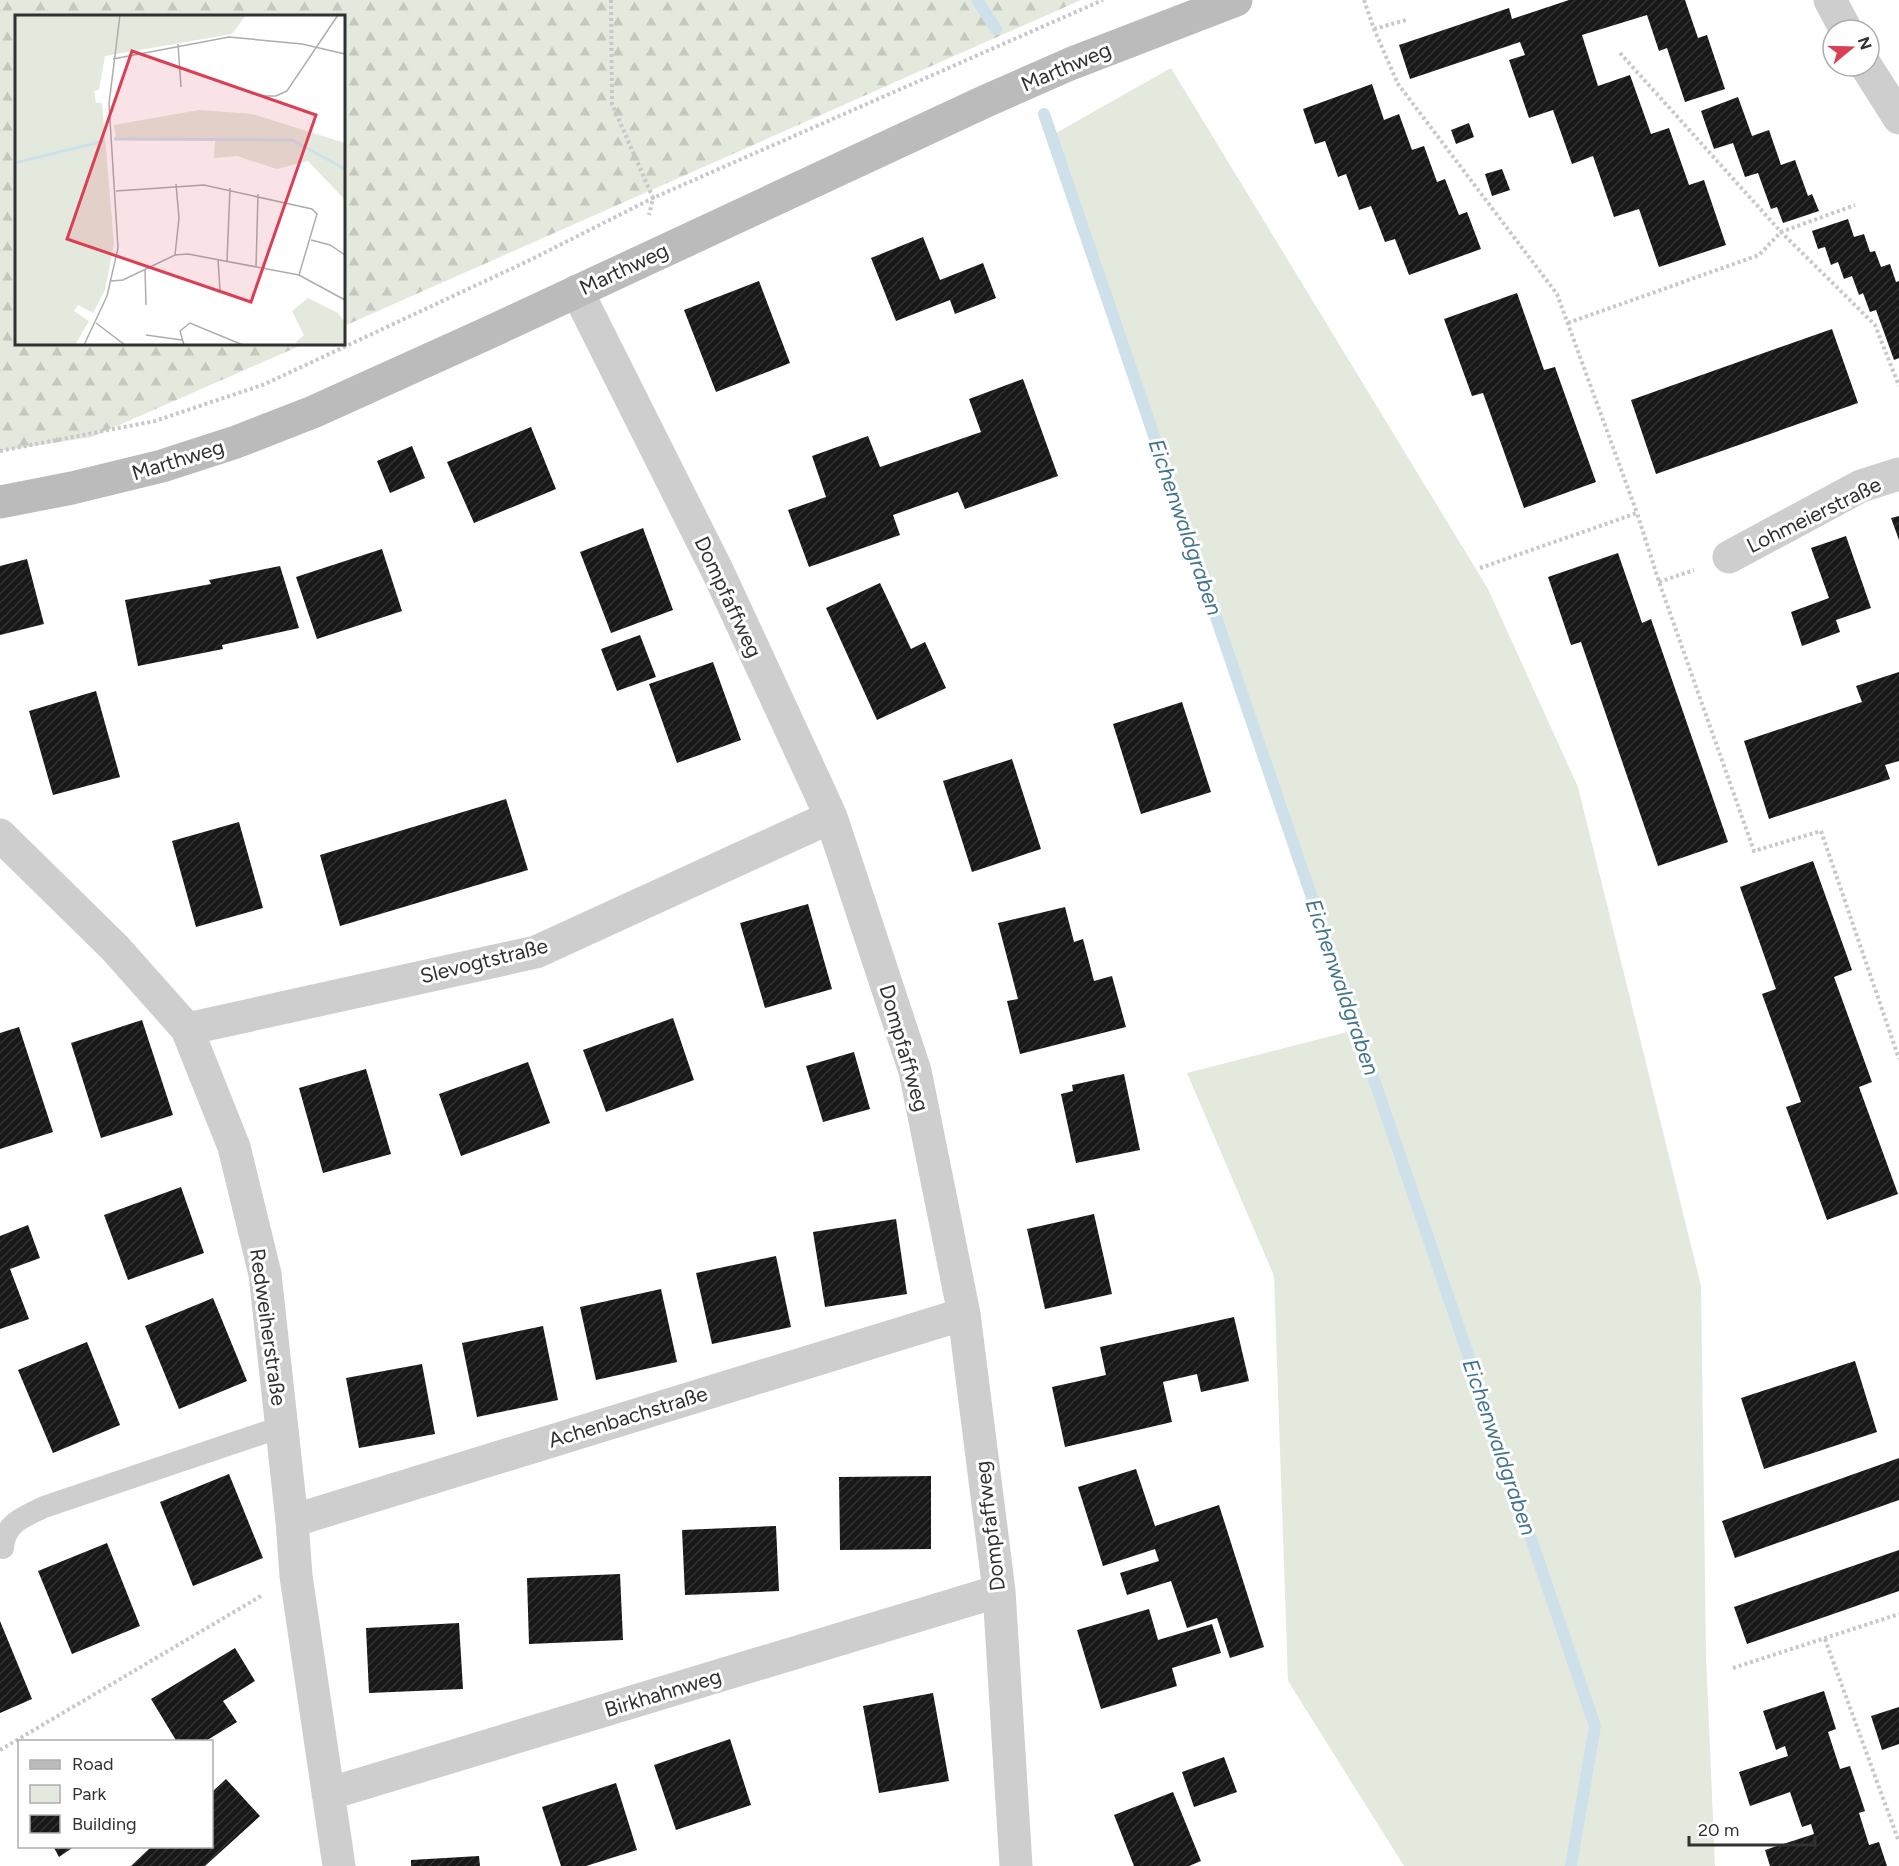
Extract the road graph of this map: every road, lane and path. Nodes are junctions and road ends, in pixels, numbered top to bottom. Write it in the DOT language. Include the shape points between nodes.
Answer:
graph roads {
  1 [pos="611,0"];
  2 [pos="1102,0"];
  3 [pos="1236,0"];
  4 [pos="1364,0"];
  5 [pos="1830,0"];
  6 [pos="1840,18"];
  7 [pos="1406,20"];
  8 [pos="1374,29"];
  9 [pos="1620,52"];
  10 [pos="1874,78"];
  11 [pos="1899,118"];
  12 [pos="653,198"];
  13 [pos="1855,205"];
  14 [pos="1781,232"];
  15 [pos="634,264"];
  16 [pos="577,291"];
  17 [pos="1568,323"];
  18 [pos="1899,386"];
  19 [pos="0,451"];
  20 [pos="1899,474"];
  21 [pos="0,502"];
  22 [pos="1637,513"];
  23 [pos="1729,557"];
  24 [pos="1480,568"];
  25 [pos="831,818"];
  26 [pos="0,835"];
  27 [pos="187,1029"];
  28 [pos="1899,1059"];
  29 [pos="964,1314"];
  30 [pos="282,1427"];
  31 [pos="292,1521"];
  32 [pos="3,1548"];
  33 [pos="296,1576"];
  34 [pos="999,1592"];
  35 [pos="1899,1614"];
  36 [pos="1825,1639"];
  37 [pos="1733,1668"];
  38 [pos="0,1750"];
  39 [pos="328,1794"];
  40 [pos="1899,1842"];
  41 [pos="339,1866"];
  42 [pos="1016,1866"];
  1 -- 12 [label="path" via="612,104"];
  2 -- 12 [label="path"];
  3 -- 15 [label="main road, Marthweg" via="1070,64"];
  4 -- 8 [label="path"];
  5 -- 6 [label="street"];
  7 -- 8 [label="path"];
  8 -- 17 [label="path" via="1398,84 1557,294"];
  9 -- 14 [label="path"];
  10 -- 11 [label="street"];
  12 -- 15 [label="path"];
  12 -- 19 [label="path" via="265,384 155,421"];
  13 -- 14 [label="path"];
  14 -- 17 [label="path" via="1759,255"];
  14 -- 18 [label="path" via="1875,325"];
  15 -- 16 [label="main road, Marthweg"];
  16 -- 21 [label="main road, Marthweg" via="352,395 236,442 162,466"];
  16 -- 25 [label="street, Dompfaffweg" via="718,572"];
  17 -- 22 [label="path"];
  20 -- 23 [label="street, Lohmeierstraße" via="1861,486"];
  22 -- 24 [label="path"];
  22 -- 28 [label="path" via="1754,851 1821,831"];
  25 -- 27 [label="street, Slevogtstraße" via="536,952"];
  25 -- 29 [label="street, Dompfaffweg" via="915,1071"];
  26 -- 27 [label="street, Redweiherstraße" via="115,948"];
  27 -- 30 [label="street, Redweiherstraße" via="234,1147 265,1274"];
  29 -- 31 [label="street, Achenbachstraße"];
  29 -- 34 [label="street, Dompfaffweg"];
  30 -- 31 [label="street, Redweiherstraße"];
  30 -- 32 [label="lane" via="44,1507 11,1526 4,1535"];
  31 -- 33 [label="street, Redweiherstraße"];
  33 -- 38 [label="path"];
  33 -- 39 [label="street, Redweiherstraße"];
  34 -- 39 [label="street, Birkhahnweg"];
  34 -- 42 [label="street, Dompfaffweg"];
  35 -- 36 [label="path"];
  36 -- 37 [label="path"];
  36 -- 40 [label="path"];
  39 -- 41 [label="street, Redweiherstraße"];
}
